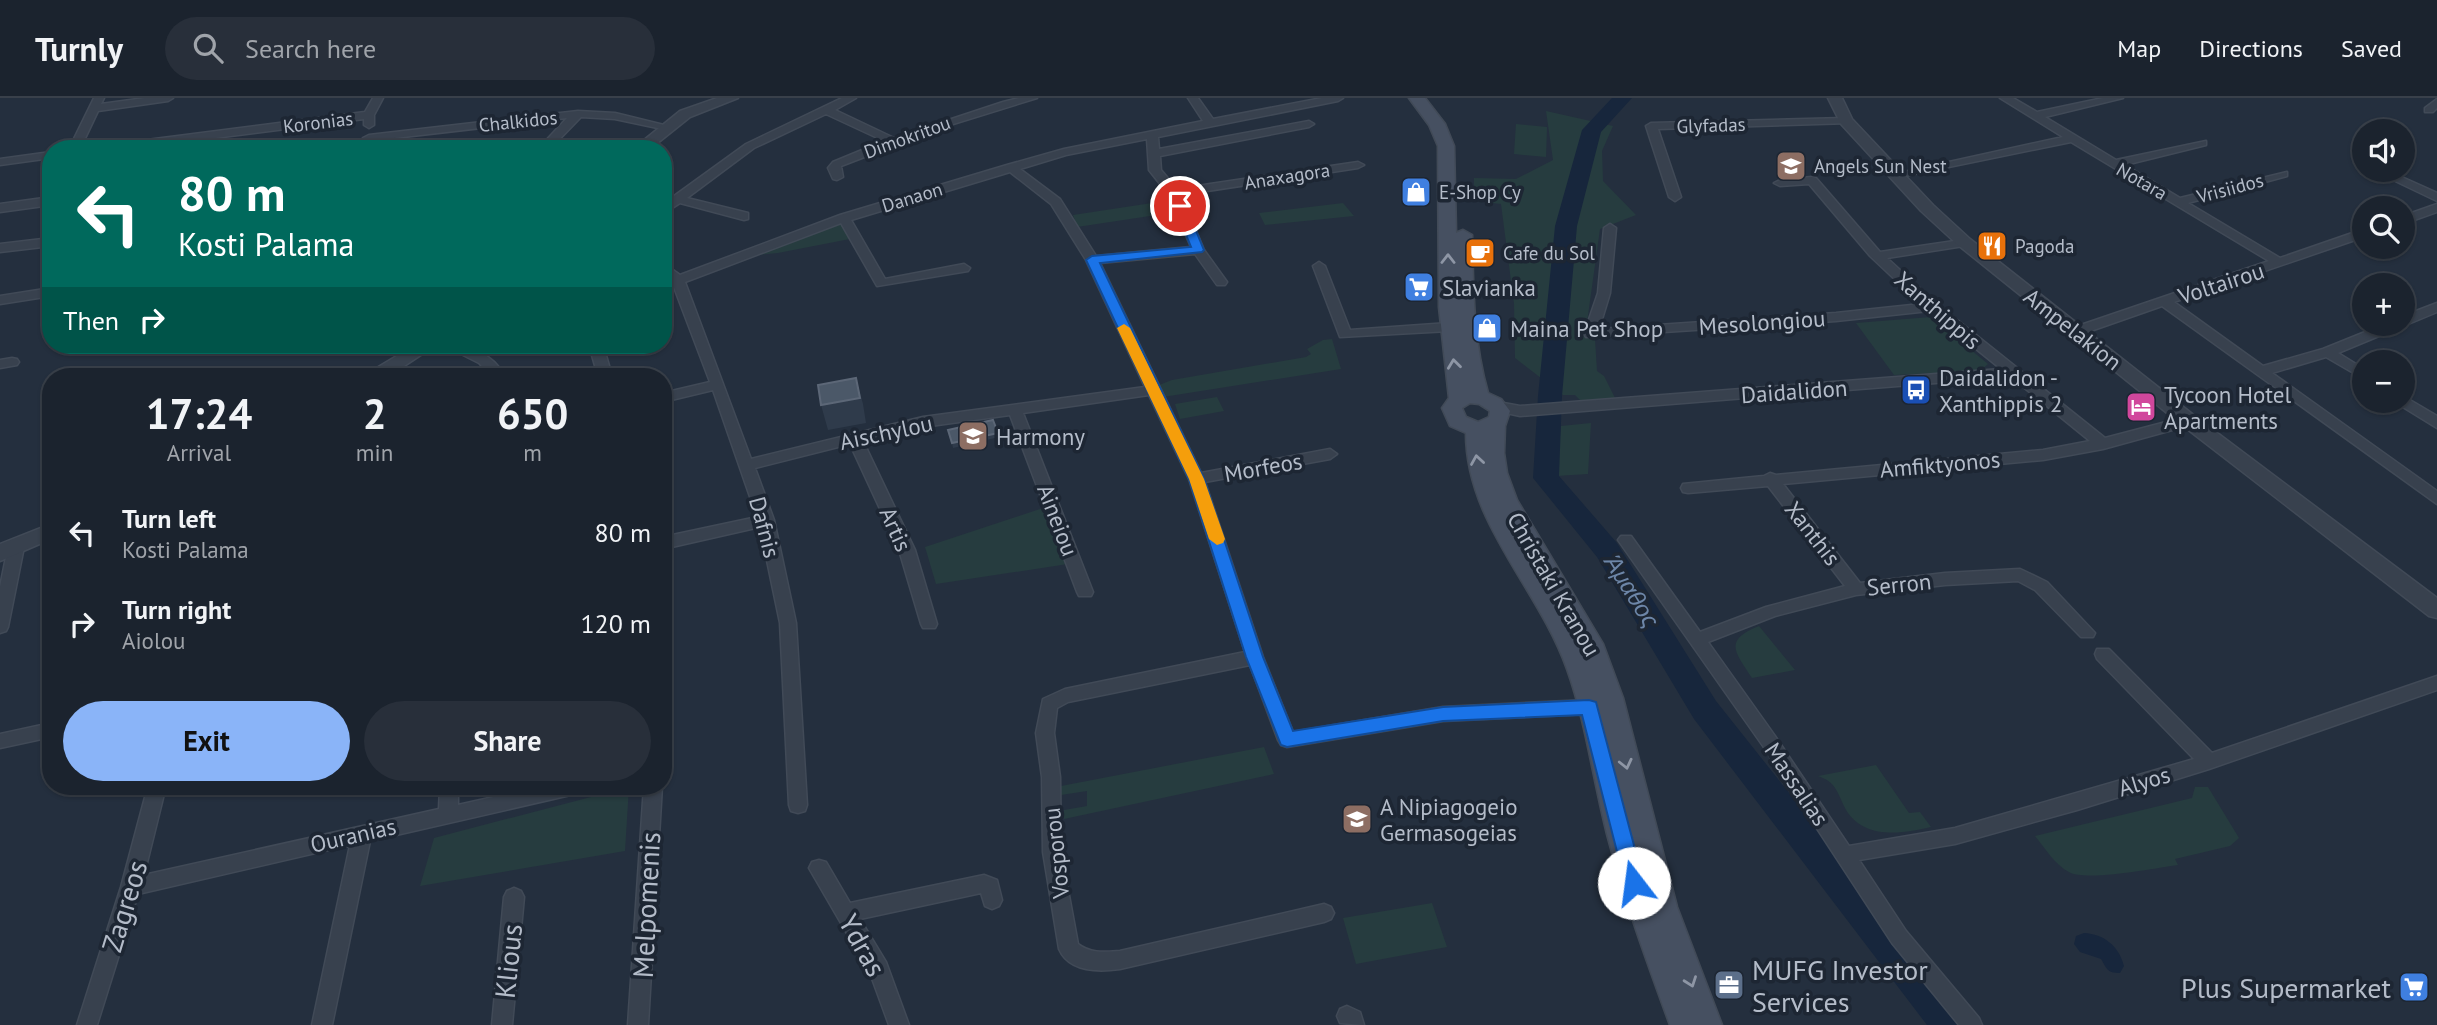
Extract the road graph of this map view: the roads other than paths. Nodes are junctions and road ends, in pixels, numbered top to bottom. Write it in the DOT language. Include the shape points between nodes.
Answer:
graph roads {
  1 [pos="168,98"];
  2 [pos="377,98"];
  3 [pos="731,98"];
  4 [pos="851,98"];
  5 [pos="1032,98"];
  6 [pos="1193,98"];
  7 [pos="1338,98"];
  8 [pos="1416,98"];
  9 [pos="1431,98"];
  10 [pos="1835,98"];
  11 [pos="2005,98"];
  12 [pos="2118,98"];
  13 [pos="97,103"];
  14 [pos="827,110"];
  15 [pos="579,114"];
  16 [pos="369,115"];
  17 [pos="2035,116"];
  18 [pos="1846,121"];
  19 [pos="1209,122"];
  20 [pos="1309,124"];
  21 [pos="667,127"];
  22 [pos="1152,133"];
  23 [pos="2071,139"];
  24 [pos="78,140"];
  25 [pos="171,140"];
  26 [pos="368,140"];
  27 [pos="390,140"];
  28 [pos="552,140"];
  29 [pos="651,140"];
  30 [pos="891,141"];
  31 [pos="2202,143"];
  32 [pos="1153,154"];
  33 [pos="42,156"];
  34 [pos="0,162"];
  35 [pos="1359,164"];
  36 [pos="2114,164"];
  37 [pos="1012,167"];
  38 [pos="2283,174"];
  39 [pos="1899,176"];
  40 [pos="837,177"];
  41 [pos="2406,182"];
  42 [pos="1780,183"];
  43 [pos="1174,193"];
  44 [pos="1675,197"];
  45 [pos="2437,197"];
  46 [pos="679,199"];
  47 [pos="42,202"];
  48 [pos="2178,202"];
  49 [pos="672,204"];
  50 [pos="0,208"];
  51 [pos="2437,208"];
  52 [pos="744,216"];
  53 [pos="2415,216"];
  54 [pos="844,218"];
  55 [pos="1610,228"];
  56 [pos="2352,237"];
  57 [pos="1964,242"];
  58 [pos="42,243"];
  59 [pos="0,248"];
  60 [pos="1198,250"];
  61 [pos="1878,256"];
  62 [pos="1092,260"];
  63 [pos="2280,263"];
  64 [pos="1319,266"];
  65 [pos="964,268"];
  66 [pos="672,275"];
  67 [pos="678,280"];
  68 [pos="1221,282"];
  69 [pos="42,293"];
  70 [pos="0,300"];
  71 [pos="2165,302"];
  72 [pos="1932,307"];
  73 [pos="2437,307"];
  74 [pos="2415,316"];
  75 [pos="1449,327"];
  76 [pos="2077,331"];
  77 [pos="2367,336"];
  78 [pos="2328,352"];
  79 [pos="412,354"];
  80 [pos="473,354"];
  81 [pos="2352,367"];
  82 [pos="389,368"];
  83 [pos="495,368"];
  84 [pos="2262,371"];
  85 [pos="2012,373"];
  86 [pos="718,384"];
  87 [pos="1153,390"];
  88 [pos="672,396"];
  89 [pos="1469,399"];
  90 [pos="2415,409"];
  91 [pos="1015,410"];
  92 [pos="1492,420"];
  93 [pos="2189,421"];
  94 [pos="2437,423"];
  95 [pos="854,437"];
  96 [pos="2103,444"];
  97 [pos="1330,454"];
  98 [pos="746,465"];
  99 [pos="1770,478"];
  100 [pos="1196,479"];
  101 [pos="1688,488"];
  102 [pos="2437,499"];
  103 [pos="766,520"];
  104 [pos="42,535"];
  105 [pos="1626,540"];
  106 [pos="672,541"];
  107 [pos="8,550"];
  108 [pos="1856,589"];
  109 [pos="1085,592"];
  110 [pos="2437,610"];
  111 [pos="929,624"];
  112 [pos="0,627"];
  113 [pos="2087,633"];
  114 [pos="1696,639"];
  115 [pos="2103,654"];
  116 [pos="1255,657"];
  117 [pos="2437,683"];
  118 [pos="1600,703"];
  119 [pos="42,732"];
  120 [pos="0,741"];
  121 [pos="2209,762"];
  122 [pos="155,795"];
  123 [pos="449,795"];
  124 [pos="534,795"];
  125 [pos="652,795"];
  126 [pos="799,805"];
  127 [pos="448,814"];
  128 [pos="362,833"];
  129 [pos="1845,855"];
  130 [pos="819,868"];
  131 [pos="131,887"];
  132 [pos="514,897"];
  133 [pos="992,900"];
  134 [pos="845,913"];
  135 [pos="1324,913"];
  136 [pos="87,1025"];
  137 [pos="322,1025"];
  138 [pos="502,1025"];
  139 [pos="638,1025"];
  140 [pos="899,1025"];
  141 [pos="1685,1025"];
  142 [pos="1707,1025"];
  143 [pos="1972,1025"];
  1 -- 13 [label="street"];
  2 -- 16 [label="street"];
  3 -- 21 [label="street" via="685,114"];
  4 -- 14 [label="street"];
  5 -- 30 [label="street, Dimokritou"];
  6 -- 19 [label="street"];
  7 -- 19 [label="street, Danaon"];
  75 -- 8 [label="main road, one-way" via="1446,146 1437,124"];
  9 -- 89 [label="main road" via="1451,122 1461,146 1464,308 1472,371"];
  10 -- 18 [label="street, Ampelakion"];
  11 -- 17 [label="street, Notara"];
  12 -- 17 [label="street"];
  13 -- 24 [label="street"];
  14 -- 30 [label="street"];
  14 -- 46 [label="street" via="750,146"];
  15 -- 21 [label="street, Chalkidos"];
  15 -- 27 [label="street, Chalkidos"];
  15 -- 28 [label="street"];
  16 -- 25 [label="street, Koronias"];
  16 -- 26 [label="street"];
  17 -- 23 [label="street, Notara"];
  18 -- 39 [label="street, Ampelakion"];
  18 -- 44 [label="street, Glyfadas" via="1651,126"];
  19 -- 22 [label="street, Danaon"];
  20 -- 32 [label="street"];
  21 -- 29 [label="street"];
  22 -- 32 [label="street"];
  22 -- 37 [label="street, Danaon"];
  23 -- 36 [label="street, Notara"];
  23 -- 39 [label="street"];
  30 -- 40 [label="street, Dimokritou" via="837,164"];
  31 -- 36 [label="street"];
  32 -- 43 [label="street" via="1155,170"];
  33 -- 34 [label="street"];
  35 -- 43 [label="street, Anaxagora"];
  36 -- 48 [label="street, Notara"];
  37 -- 54 [label="street, Danaon"];
  37 -- 62 [label="street" via="1056,202"];
  38 -- 48 [label="street, Vrisiidos"];
  39 -- 57 [label="street, Ampelakion"];
  41 -- 45 [label="street"];
  42 -- 61 [label="street, Xanthippis" via="1812,180"];
  43 -- 60 [label="street"];
  46 -- 49 [label="street"];
  46 -- 52 [label="street"];
  47 -- 50 [label="street"];
  48 -- 63 [label="street, Notara"];
  51 -- 53 [label="street"];
  54 -- 65 [label="street" via="881,283"];
  54 -- 67 [label="street, Danaon"];
  55 -- 72 [label="street, Mesolongiou" via="1604,293 1591,334"];
  56 -- 63 [label="street, Voltairou"];
  57 -- 61 [label="street"];
  57 -- 76 [label="street, Ampelakion"];
  58 -- 59 [label="street"];
  60 -- 62 [label="street"];
  60 -- 68 [label="street"];
  61 -- 72 [label="street, Xanthippis"];
  62 -- 87 [label="street"];
  63 -- 71 [label="street, Voltairou"];
  64 -- 75 [label="street" via="1345,334"];
  66 -- 67 [label="street, Dafnis"];
  67 -- 86 [label="street, Dafnis"];
  69 -- 70 [label="street"];
  71 -- 76 [label="street, Voltairou"];
  71 -- 84 [label="street"];
  72 -- 85 [label="street, Xanthippis"];
  73 -- 74 [label="street"];
  89 -- 75 [label="main road, one-way"];
  76 -- 93 [label="street, Ampelakion"];
  77 -- 78 [label="street"];
  78 -- 81 [label="street"];
  78 -- 84 [label="street"];
  79 -- 82 [label="street"];
  80 -- 83 [label="street"];
  84 -- 102 [label="street"];
  85 -- 92 [label="street, Daidalidon" via="1520,411"];
  85 -- 96 [label="street, Xanthippis"];
  86 -- 88 [label="street"];
  86 -- 98 [label="street, Dafnis"];
  87 -- 91 [label="street, Aischylou"];
  87 -- 100 [label="street"];
  89 -- 92 [label="main road"];
  89 -- 92 [label="main road" via="1452,408 1453,416 1462,424"];
  90 -- 94 [label="street"];
  91 -- 95 [label="street, Aischylou"];
  91 -- 109 [label="street, Aineiou"];
  92 -- 118 [label="main road, Christaki Kranou" via="1476,456 1490,503"];
  93 -- 96 [label="street, Amfiktyonos"];
  93 -- 110 [label="street, Ampelakion"];
  95 -- 98 [label="street, Aischylou"];
  95 -- 111 [label="street, Artis" via="907,550"];
  96 -- 99 [label="street, Amfiktyonos" via="2043,455"];
  97 -- 100 [label="street, Morfeos"];
  98 -- 103 [label="street, Dafnis"];
  99 -- 101 [label="street, Amfiktyonos"];
  99 -- 108 [label="street, Xanthis"];
  100 -- 116 [label="street"];
  103 -- 106 [label="street"];
  103 -- 126 [label="street, Dafnis" via="788,623"];
  104 -- 107 [label="street"];
  105 -- 114 [label="street, Massalias"];
  107 -- 112 [label="street"];
  108 -- 113 [label="street, Serron" via="2020,575 2041,586"];
  108 -- 114 [label="street, Serron" via="1772,611"];
  114 -- 129 [label="street, Massalias"];
  115 -- 121 [label="street"];
  116 -- 118 [label="street" via="1287,740 1443,714"];
  116 -- 135 [label="street, Vosporou" via="1065,696 1049,704 1045,733 1052,852 1069,949 1085,960 1120,960"];
  117 -- 121 [label="street, Alyos"];
  118 -- 141 [label="main road, Christaki Kranou" via="1641,908"];
  118 -- 142 [label="main road, Christaki Kranou, one-way" via="1663,907"];
  119 -- 120 [label="street"];
  121 -- 129 [label="street, Alyos" via="1950,837"];
  122 -- 131 [label="street, Zagreos"];
  123 -- 127 [label="street"];
  124 -- 127 [label="street, Ouranias"];
  125 -- 139 [label="street, Melpomenis"];
  127 -- 128 [label="street, Ouranias"];
  128 -- 131 [label="street, Ouranias"];
  128 -- 137 [label="street"];
  129 -- 143 [label="street, Massalias" via="1899,937"];
  130 -- 134 [label="street, Ydras"];
  131 -- 136 [label="street, Zagreos"];
  132 -- 138 [label="street, Klious"];
  133 -- 134 [label="street" via="989,886 984,884"];
  134 -- 140 [label="street, Ydras" via="879,969"];
}
